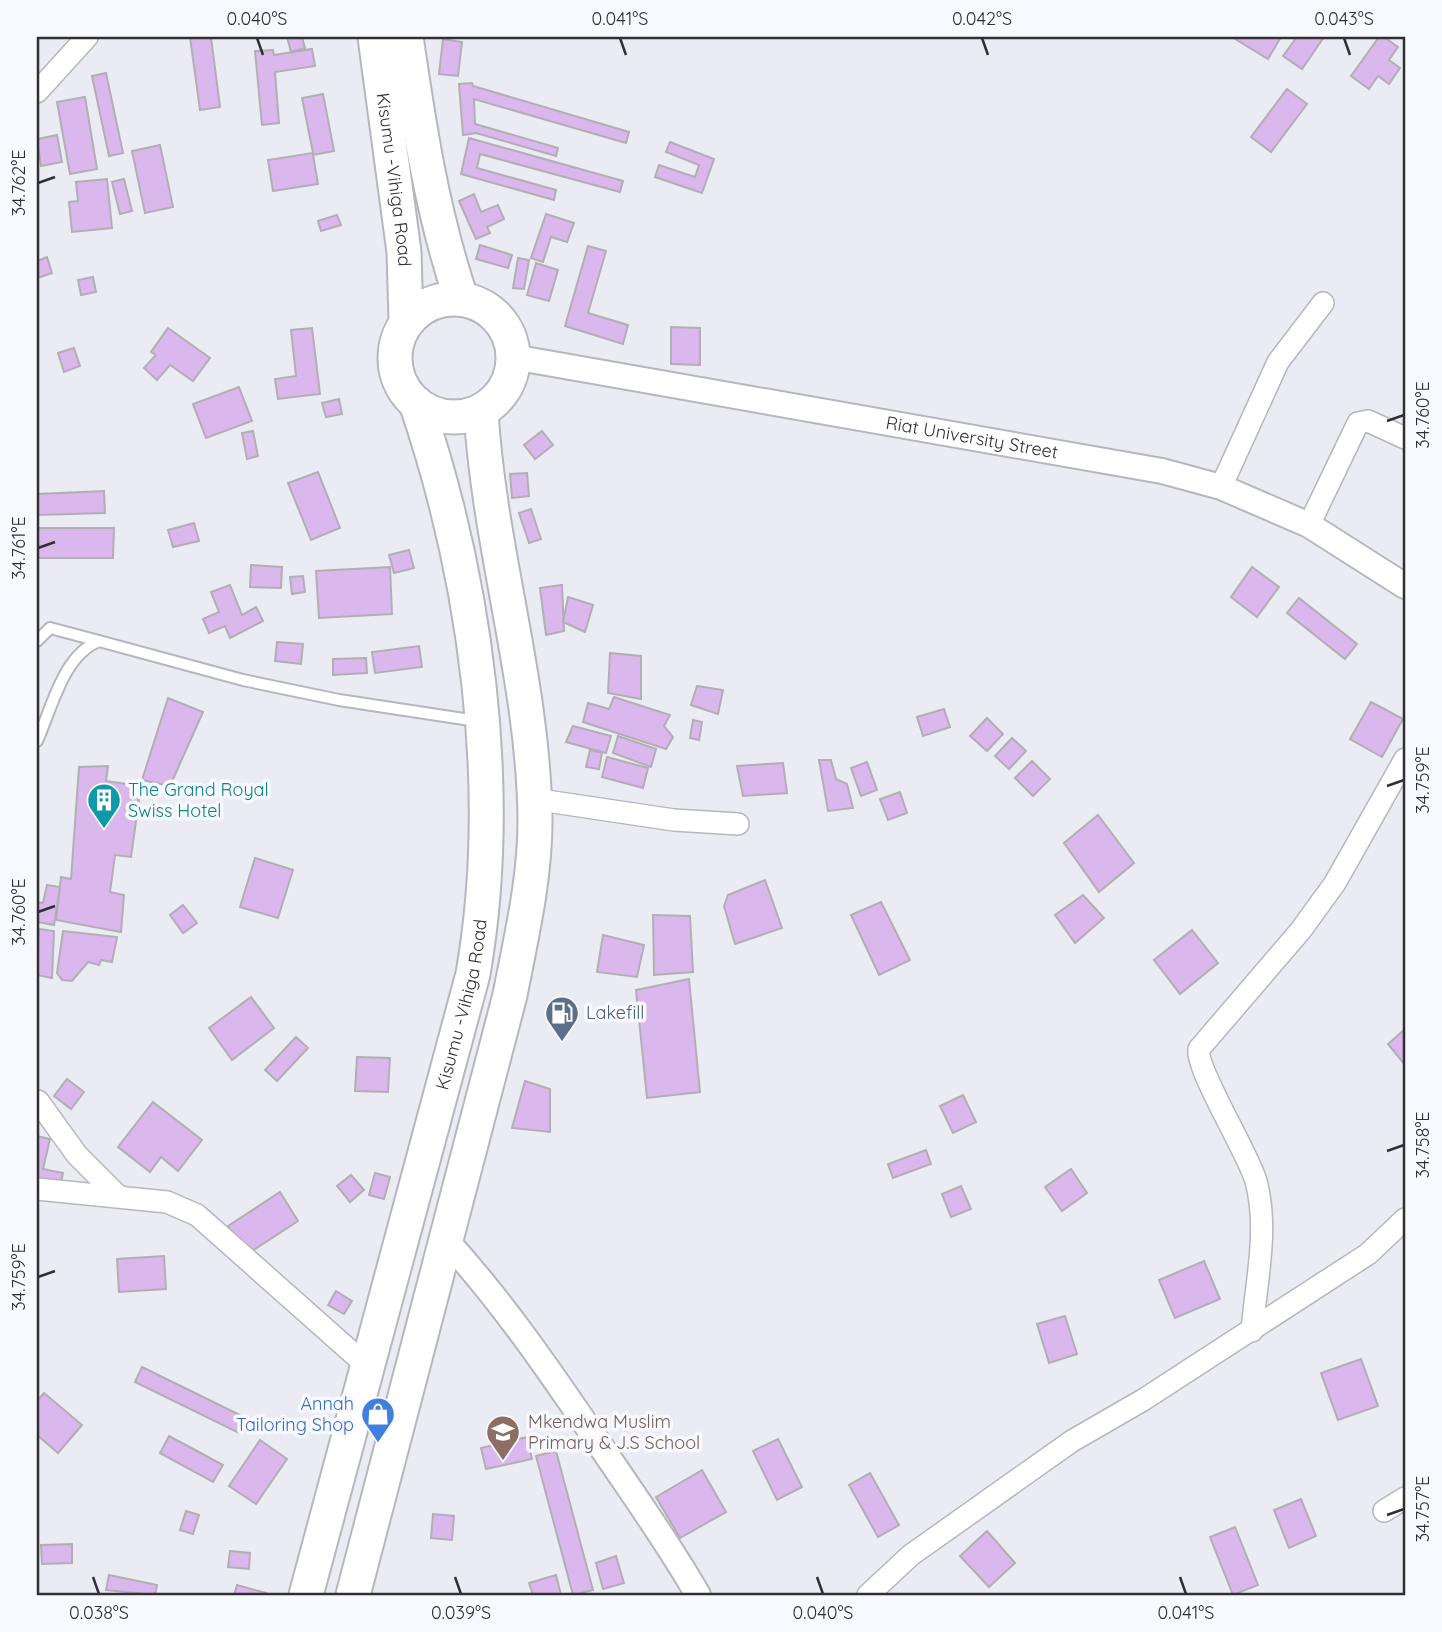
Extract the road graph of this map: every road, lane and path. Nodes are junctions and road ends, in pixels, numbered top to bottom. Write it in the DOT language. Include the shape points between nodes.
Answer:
graph roads {
  1 [pos="88,37"];
  2 [pos="375,37"];
  3 [pos="406,37"];
  4 [pos="44,67"];
  5 [pos="37,92"];
  6 [pos="461,298"];
  7 [pos="1324,303"];
  8 [pos="406,321"];
  9 [pos="513,357"];
  10 [pos="416,403"];
  11 [pos="481,411"];
  12 [pos="1405,438"];
  13 [pos="1221,487"];
  14 [pos="1309,525"];
  15 [pos="1405,586"];
  16 [pos="37,641"];
  17 [pos="99,641"];
  18 [pos="483,722"];
  19 [pos="37,741"];
  20 [pos="1405,759"];
  21 [pos="534,799"];
  22 [pos="738,824"];
  23 [pos="38,1101"];
  24 [pos="37,1189"];
  25 [pos="117,1195"];
  26 [pos="1405,1219"];
  27 [pos="446,1240"];
  28 [pos="1252,1331"];
  29 [pos="366,1365"];
  30 [pos="1405,1498"];
  31 [pos="1384,1511"];
  32 [pos="306,1595"];
  33 [pos="354,1595"];
  34 [pos="698,1595"];
  35 [pos="868,1595"];
  1 -- 4 [label="street"];
  2 -- 8 [label="highway, Kisumu -Vihiga Road" via="404,251"];
  3 -- 6 [label="highway, Kisumu -Vihiga Road" via="426,169"];
  4 -- 5 [label="street"];
  6 -- 8 [label="highway" via="421,307"];
  6 -- 9 [label="highway" via="496,315 507,331"];
  7 -- 13 [label="street" via="1278,362"];
  8 -- 10 [label="highway" via="394,360 398,380"];
  9 -- 11 [label="highway" via="507,385"];
  9 -- 13 [label="street, Riat University Street" via="1021,444"];
  10 -- 11 [label="highway" via="445,417"];
  10 -- 18 [label="highway, Kisumu -Vihiga Road" via="440,475 464,592"];
  11 -- 21 [label="highway" via="485,469 524,693"];
  12 -- 14 [label="street" via="1368,421 1358,423"];
  13 -- 14 [label="street, Riat University Street"];
  14 -- 15 [label="street, Riat University Street"];
  16 -- 17 [label="lane" via="50,628"];
  17 -- 18 [label="lane" via="339,701"];
  17 -- 19 [label="lane" via="74,657"];
  18 -- 29 [label="highway, Kisumu -Vihiga Road" via="487,787 483,913 473,974"];
  20 -- 28 [label="street" via="1335,883 1199,1049 1200,1063 1256,1180 1263,1232"];
  21 -- 22 [label="street" via="674,820"];
  21 -- 27 [label="highway" via="527,908"];
  23 -- 25 [label="street" via="77,1155"];
  24 -- 25 [label="street"];
  25 -- 29 [label="street" via="167,1202 197,1215"];
  26 -- 28 [label="street" via="1368,1254"];
  27 -- 33 [label="highway"];
  27 -- 34 [label="street" via="494,1293 536,1351"];
  28 -- 35 [label="street" via="1072,1441 911,1555"];
  29 -- 32 [label="highway, Kisumu -Vihiga Road"];
  30 -- 31 [label="street"];
}
